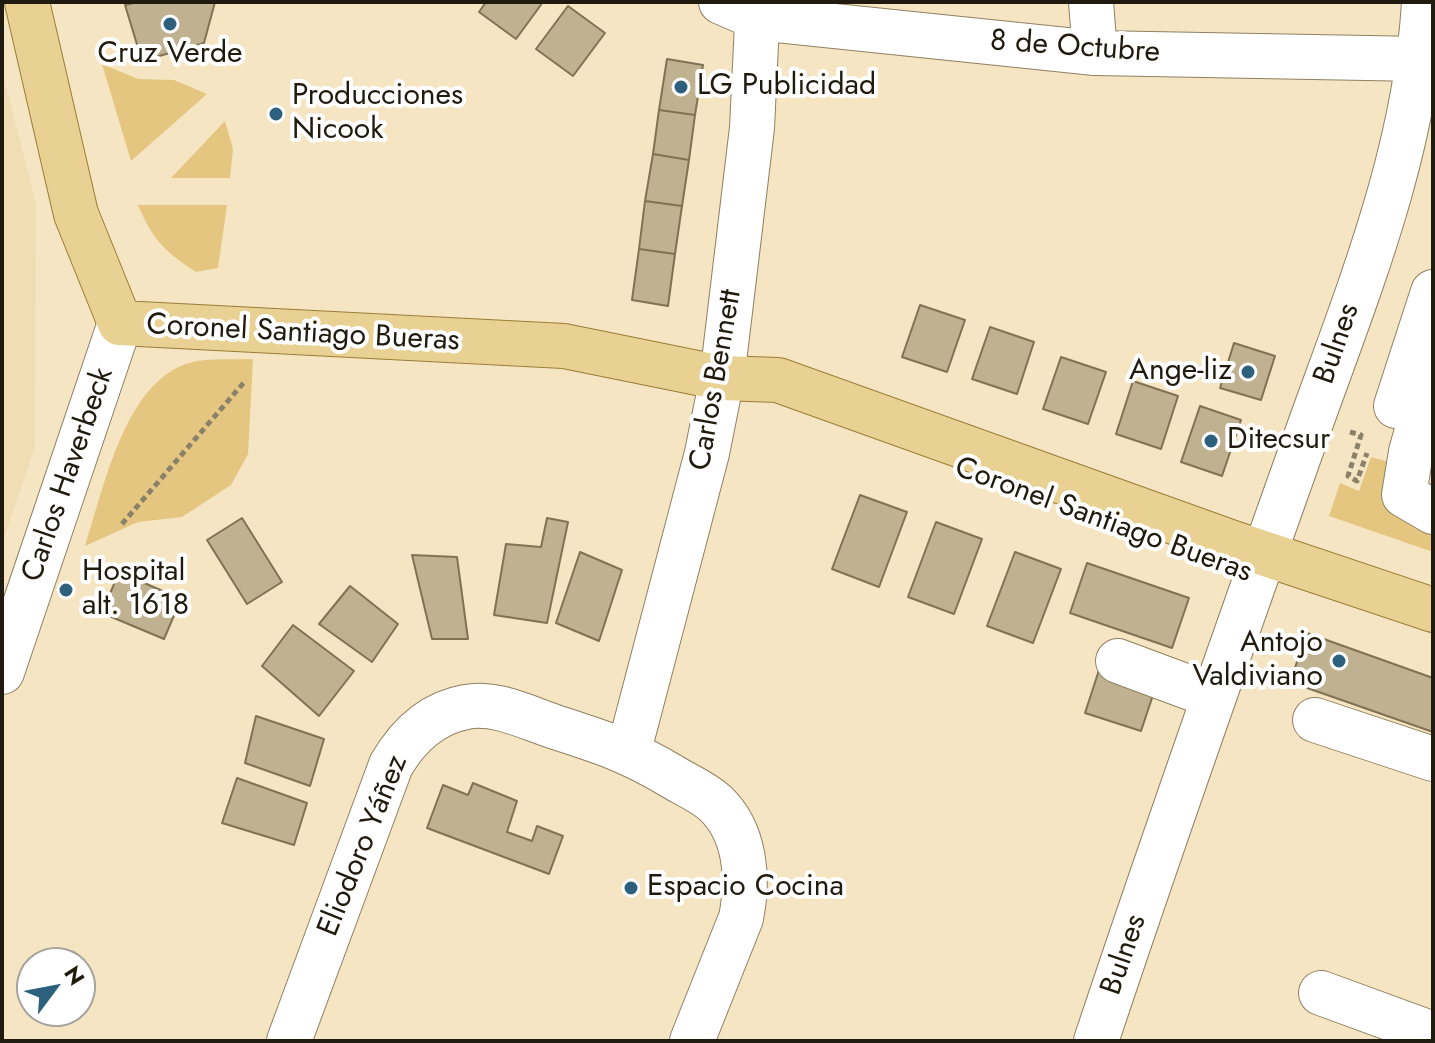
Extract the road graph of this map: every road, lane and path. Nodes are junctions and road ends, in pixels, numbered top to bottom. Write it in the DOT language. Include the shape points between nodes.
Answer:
graph roads {
  1 [pos="27,2"];
  2 [pos="1091,2"];
  3 [pos="1424,2"];
  4 [pos="746,7"];
  5 [pos="1095,53"];
  6 [pos="1427,58"];
  7 [pos="1433,292"];
  8 [pos="120,323"];
  9 [pos="1433,373"];
  10 [pos="722,378"];
  11 [pos="246,380"];
  12 [pos="1396,406"];
  13 [pos="1433,512"];
  14 [pos="122,524"];
  15 [pos="1260,565"];
  16 [pos="1433,610"];
  17 [pos="1433,639"];
  18 [pos="1118,661"];
  19 [pos="2,672"];
  20 [pos="1212,696"];
  21 [pos="1315,720"];
  22 [pos="629,750"];
  23 [pos="1433,759"];
  24 [pos="1321,993"];
  25 [pos="1433,1034"];
  26 [pos="289,1041"];
  27 [pos="692,1041"];
  28 [pos="1096,1041"];
  1 -- 8 [label="main road, Coronel Santiago Bueras" via="76,214"];
  2 -- 5 [label="street"];
  3 -- 6 [label="street, Bulnes"];
  4 -- 5 [label="street, 8 de Octubre"];
  4 -- 10 [label="street, Carlos Bennett" via="752,128"];
  5 -- 6 [label="street, 8 de Octubre"];
  6 -- 15 [label="street, Bulnes" via="1396,182"];
  7 -- 12 [label="street"];
  8 -- 10 [label="main road, Coronel Santiago Bueras" via="564,346"];
  8 -- 19 [label="street, Carlos Haverbeck"];
  9 -- 13 [label="street" via="1404,495"];
  10 -- 15 [label="main road, Coronel Santiago Bueras" via="776,391"];
  10 -- 22 [label="street, Carlos Bennett"];
  11 -- 14 [label="path"];
  15 -- 16 [label="main road, Coronel Santiago Bueras"];
  15 -- 17 [label="main road, Coronel Santiago Bueras"];
  15 -- 20 [label="street, Bulnes"];
  18 -- 20 [label="street"];
  20 -- 28 [label="street, Bulnes"];
  21 -- 23 [label="street"];
  22 -- 26 [label="street, Eliodoro Yáñez" via="483,704 444,714 419,729 391,765"];
  22 -- 27 [label="street, Eliodoro Yáñez" via="714,802 731,825 746,873 741,918"];
  24 -- 25 [label="street"];
}
